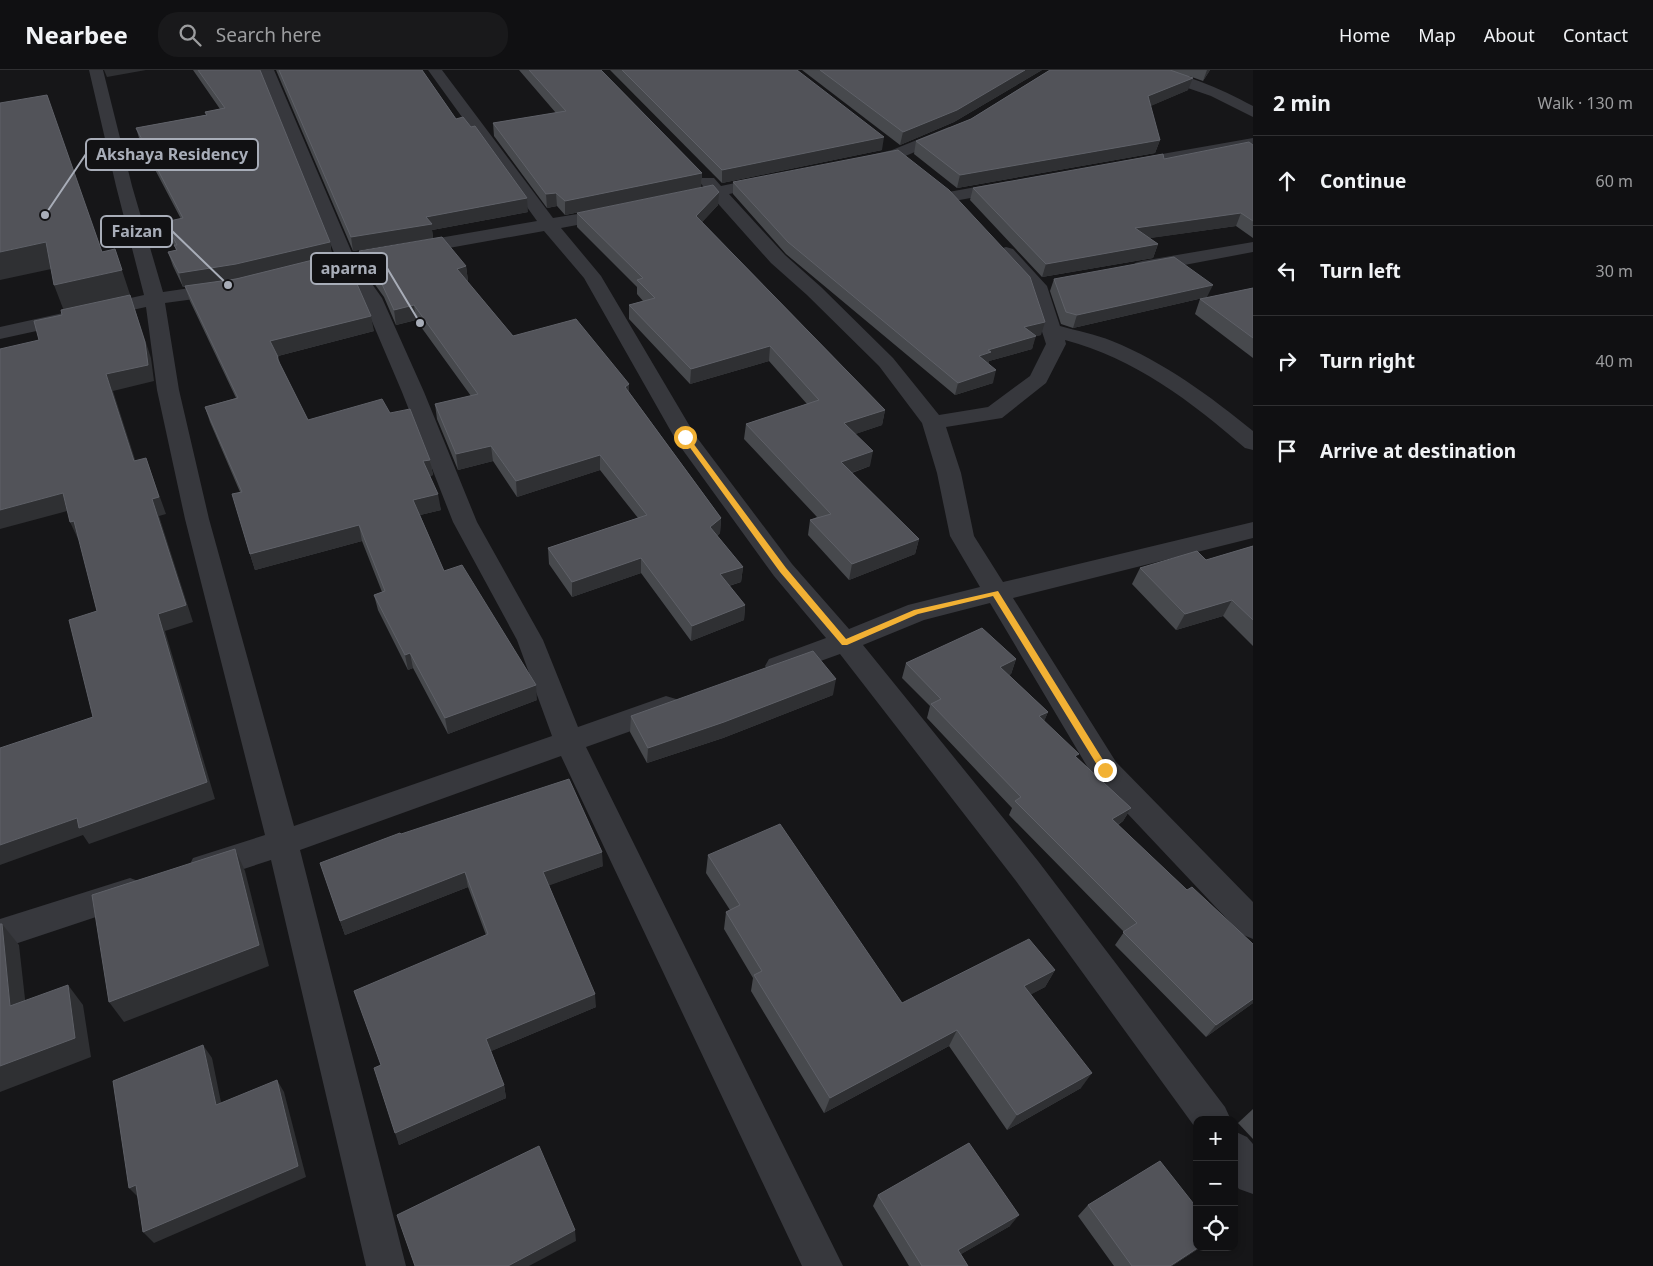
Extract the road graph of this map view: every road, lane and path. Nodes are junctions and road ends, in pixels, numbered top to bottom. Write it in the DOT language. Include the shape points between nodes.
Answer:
graph roads {
  1 [pos="96,70"];
  2 [pos="267,70"];
  3 [pos="455,70"];
  4 [pos="1149,70"];
  5 [pos="436,71"];
  6 [pos="1253,112"];
  7 [pos="968,123"];
  8 [pos="882,142"];
  9 [pos="1253,143"];
  10 [pos="904,159"];
  11 [pos="850,164"];
  12 [pos="692,165"];
  13 [pos="1108,168"];
  14 [pos="784,178"];
  15 [pos="1022,184"];
  16 [pos="718,192"];
  17 [pos="662,203"];
  18 [pos="634,209"];
  19 [pos="967,210"];
  20 [pos="549,225"];
  21 [pos="992,238"];
  22 [pos="1253,247"];
  23 [pos="394,252"];
  24 [pos="1126,270"];
  25 [pos="1057,283"];
  26 [pos="240,286"];
  27 [pos="1037,286"];
  28 [pos="155,299"];
  29 [pos="1051,330"];
  30 [pos="0,333"];
  31 [pos="933,422"];
  32 [pos="1253,443"];
  33 [pos="1253,530"];
  34 [pos="995,593"];
  35 [pos="845,642"];
  36 [pos="753,676"];
  37 [pos="689,699"];
  38 [pos="569,742"];
  39 [pos="283,843"];
  40 [pos="180,876"];
  41 [pos="151,885"];
  42 [pos="1253,924"];
  43 [pos="0,934"];
  44 [pos="1209,1116"];
  45 [pos="1238,1155"];
  46 [pos="1253,1175"];
  47 [pos="386,1266"];
  48 [pos="823,1266"];
  1 -- 28 [label="street"];
  2 -- 38 [label="street" via="346,260 372,298 465,522 530,640"];
  3 -- 5 [label="street"];
  4 -- 6 [label="street" via="1216,93"];
  5 -- 20 [label="street"];
  7 -- 10 [label="street"];
  8 -- 10 [label="street"];
  9 -- 13 [label="street"];
  10 -- 11 [label="street"];
  12 -- 16 [label="street"];
  14 -- 16 [label="street"];
  15 -- 19 [label="street" via="947,190"];
  16 -- 17 [label="street"];
  16 -- 31 [label="street" via="778,259 886,362"];
  18 -- 20 [label="street"];
  20 -- 23 [label="street"];
  20 -- 35 [label="street" via="592,276 685,437 783,570"];
  21 -- 27 [label="street"];
  22 -- 24 [label="street"];
  25 -- 27 [label="street"];
  26 -- 28 [label="street"];
  27 -- 29 [label="street"];
  28 -- 30 [label="street"];
  28 -- 39 [label="street" via="168,390 197,520"];
  29 -- 31 [label="street" via="1056,344 1039,379 994,412"];
  29 -- 32 [label="street" via="1106,346 1151,368 1218,413"];
  31 -- 34 [label="street" via="949,473 962,536"];
  33 -- 34 [label="street"];
  34 -- 35 [label="street" via="916,612"];
  34 -- 42 [label="street" via="1105,770"];
  35 -- 36 [label="street"];
  35 -- 44 [label="street" via="1027,871"];
  37 -- 38 [label="street"];
  38 -- 39 [label="street"];
  38 -- 48 [label="street"];
  39 -- 40 [label="street"];
  39 -- 47 [label="street"];
  41 -- 43 [label="street"];
  45 -- 46 [label="street"];
}
